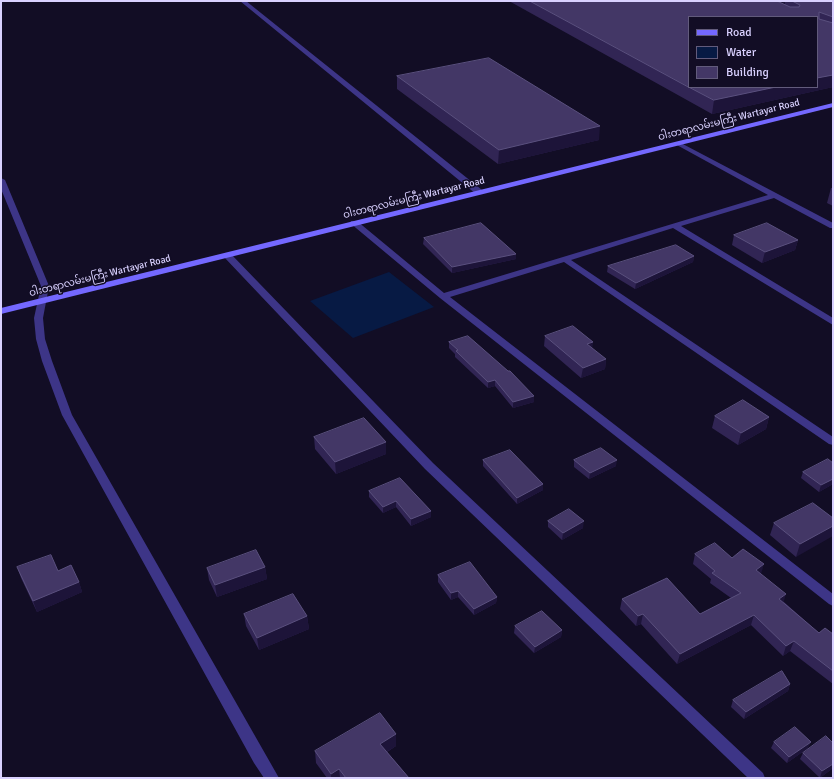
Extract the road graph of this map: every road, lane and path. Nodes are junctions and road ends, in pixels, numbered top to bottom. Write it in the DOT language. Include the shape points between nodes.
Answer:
graph roads {
  1 [pos="243,1"];
  2 [pos="833,105"];
  3 [pos="677,143"];
  4 [pos="1,180"];
  5 [pos="479,192"];
  6 [pos="775,195"];
  7 [pos="354,223"];
  8 [pos="675,226"];
  9 [pos="833,226"];
  10 [pos="227,255"];
  11 [pos="564,259"];
  12 [pos="443,296"];
  13 [pos="41,301"];
  14 [pos="1,311"];
  15 [pos="833,322"];
  16 [pos="833,442"];
  17 [pos="833,601"];
  18 [pos="272,778"];
  19 [pos="758,778"];
  1 -- 5 [label="street"];
  2 -- 3 [label="street, ဝါးတရာလမ်းမကြီး Wartayar Road"];
  3 -- 5 [label="street, ဝါးတရာလမ်းမကြီး Wartayar Road"];
  3 -- 6 [label="street"];
  4 -- 13 [label="street" via="45,286"];
  5 -- 7 [label="street, ဝါးတရာလမ်းမကြီး Wartayar Road"];
  6 -- 8 [label="street"];
  6 -- 9 [label="street"];
  7 -- 10 [label="street, ဝါးတရာလမ်းမကြီး Wartayar Road"];
  7 -- 12 [label="street"];
  8 -- 11 [label="street"];
  8 -- 15 [label="street"];
  10 -- 13 [label="street, ဝါးတရာလမ်းမကြီး Wartayar Road"];
  10 -- 19 [label="street" via="430,466"];
  11 -- 12 [label="street"];
  11 -- 16 [label="street"];
  12 -- 17 [label="street"];
  13 -- 14 [label="street, ဝါးတရာလမ်းမကြီး Wartayar Road"];
  13 -- 18 [label="street" via="39,329 47,361 67,415 258,758"];
}
